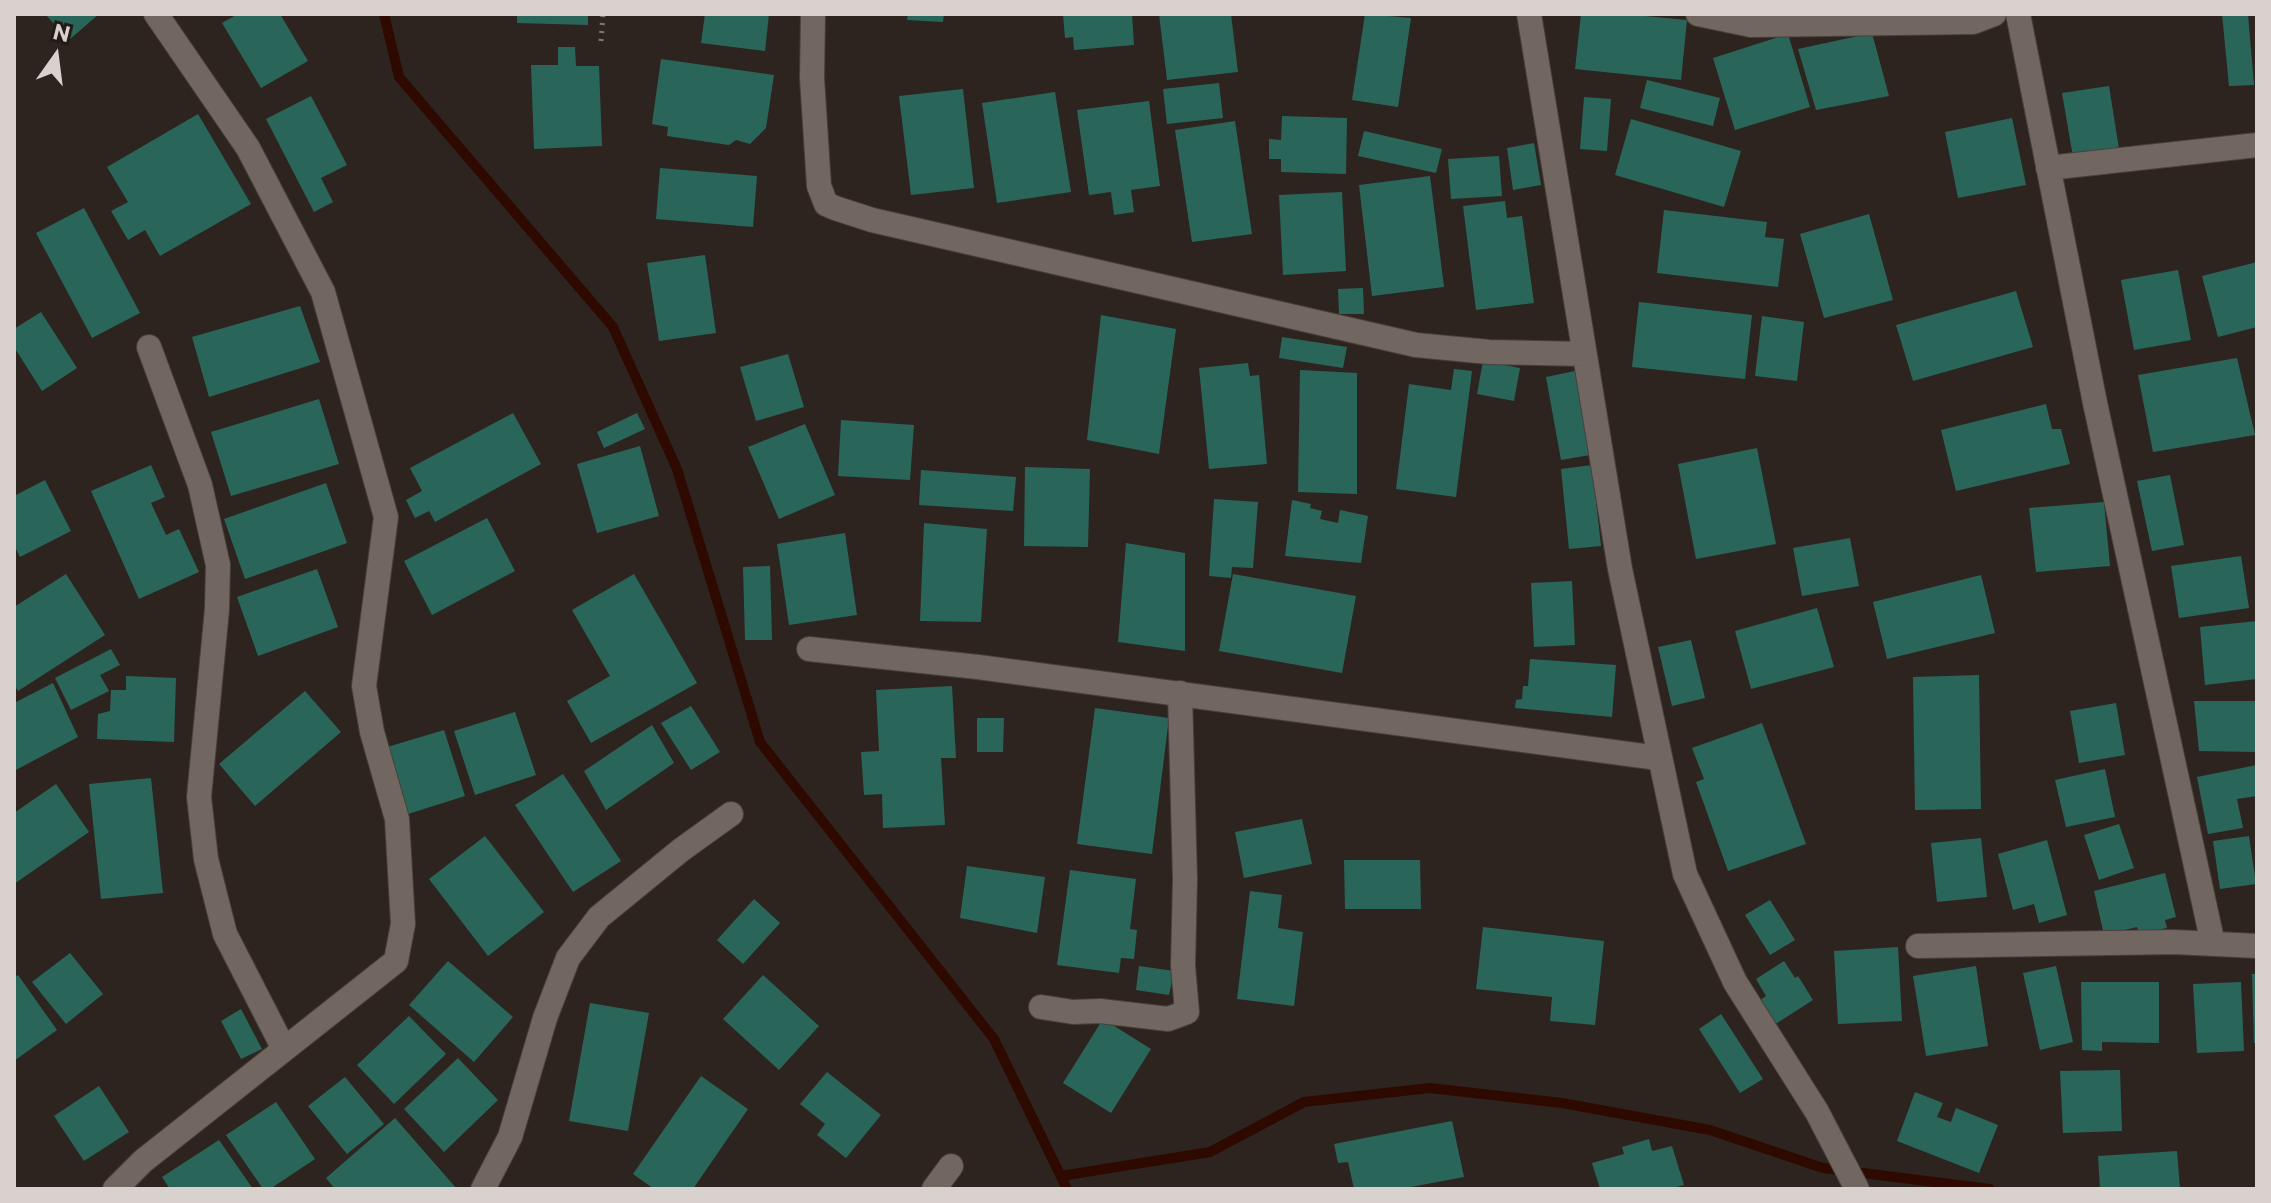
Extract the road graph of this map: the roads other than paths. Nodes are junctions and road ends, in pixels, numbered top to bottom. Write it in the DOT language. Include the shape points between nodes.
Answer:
graph roads {
  1 [pos="156,14"];
  2 [pos="813,14"];
  3 [pos="1529,14"];
  4 [pos="1698,14"];
  5 [pos="1994,14"];
  6 [pos="2018,14"];
  7 [pos="2257,145"];
  8 [pos="2048,168"];
  9 [pos="149,347"];
  10 [pos="1584,354"];
  11 [pos="809,649"];
  12 [pos="1180,693"];
  13 [pos="1658,758"];
  14 [pos="731,814"];
  15 [pos="2213,944"];
  16 [pos="1918,946"];
  17 [pos="2257,946"];
  18 [pos="1041,1007"];
  19 [pos="284,1049"];
  20 [pos="951,1166"];
  21 [pos="115,1189"];
  22 [pos="483,1189"];
  23 [pos="934,1189"];
  24 [pos="1857,1189"];
  1 -- 19 [label="street" via="248,148 323,292 386,517 364,686 397,819 403,924 396,961"];
  2 -- 10 [label="street" via="819,186 826,204 835,208 1416,345"];
  3 -- 10 [label="street"];
  4 -- 5 [label="street" via="1751,25 1973,22"];
  6 -- 8 [label="street"];
  7 -- 8 [label="street"];
  8 -- 15 [label="street"];
  9 -- 19 [label="street" via="200,485 218,565 199,797 206,859 225,934"];
  10 -- 13 [label="street"];
  11 -- 12 [label="street"];
  12 -- 13 [label="street"];
  12 -- 18 [label="street" via="1187,1012 1168,1019"];
  13 -- 24 [label="street" via="1685,874 1703,914 1735,982 1817,1112"];
  14 -- 22 [label="street" via="599,917 568,958 510,1137"];
  15 -- 16 [label="street"];
  15 -- 17 [label="street"];
  19 -- 21 [label="street"];
  20 -- 23 [label="street"];
}
